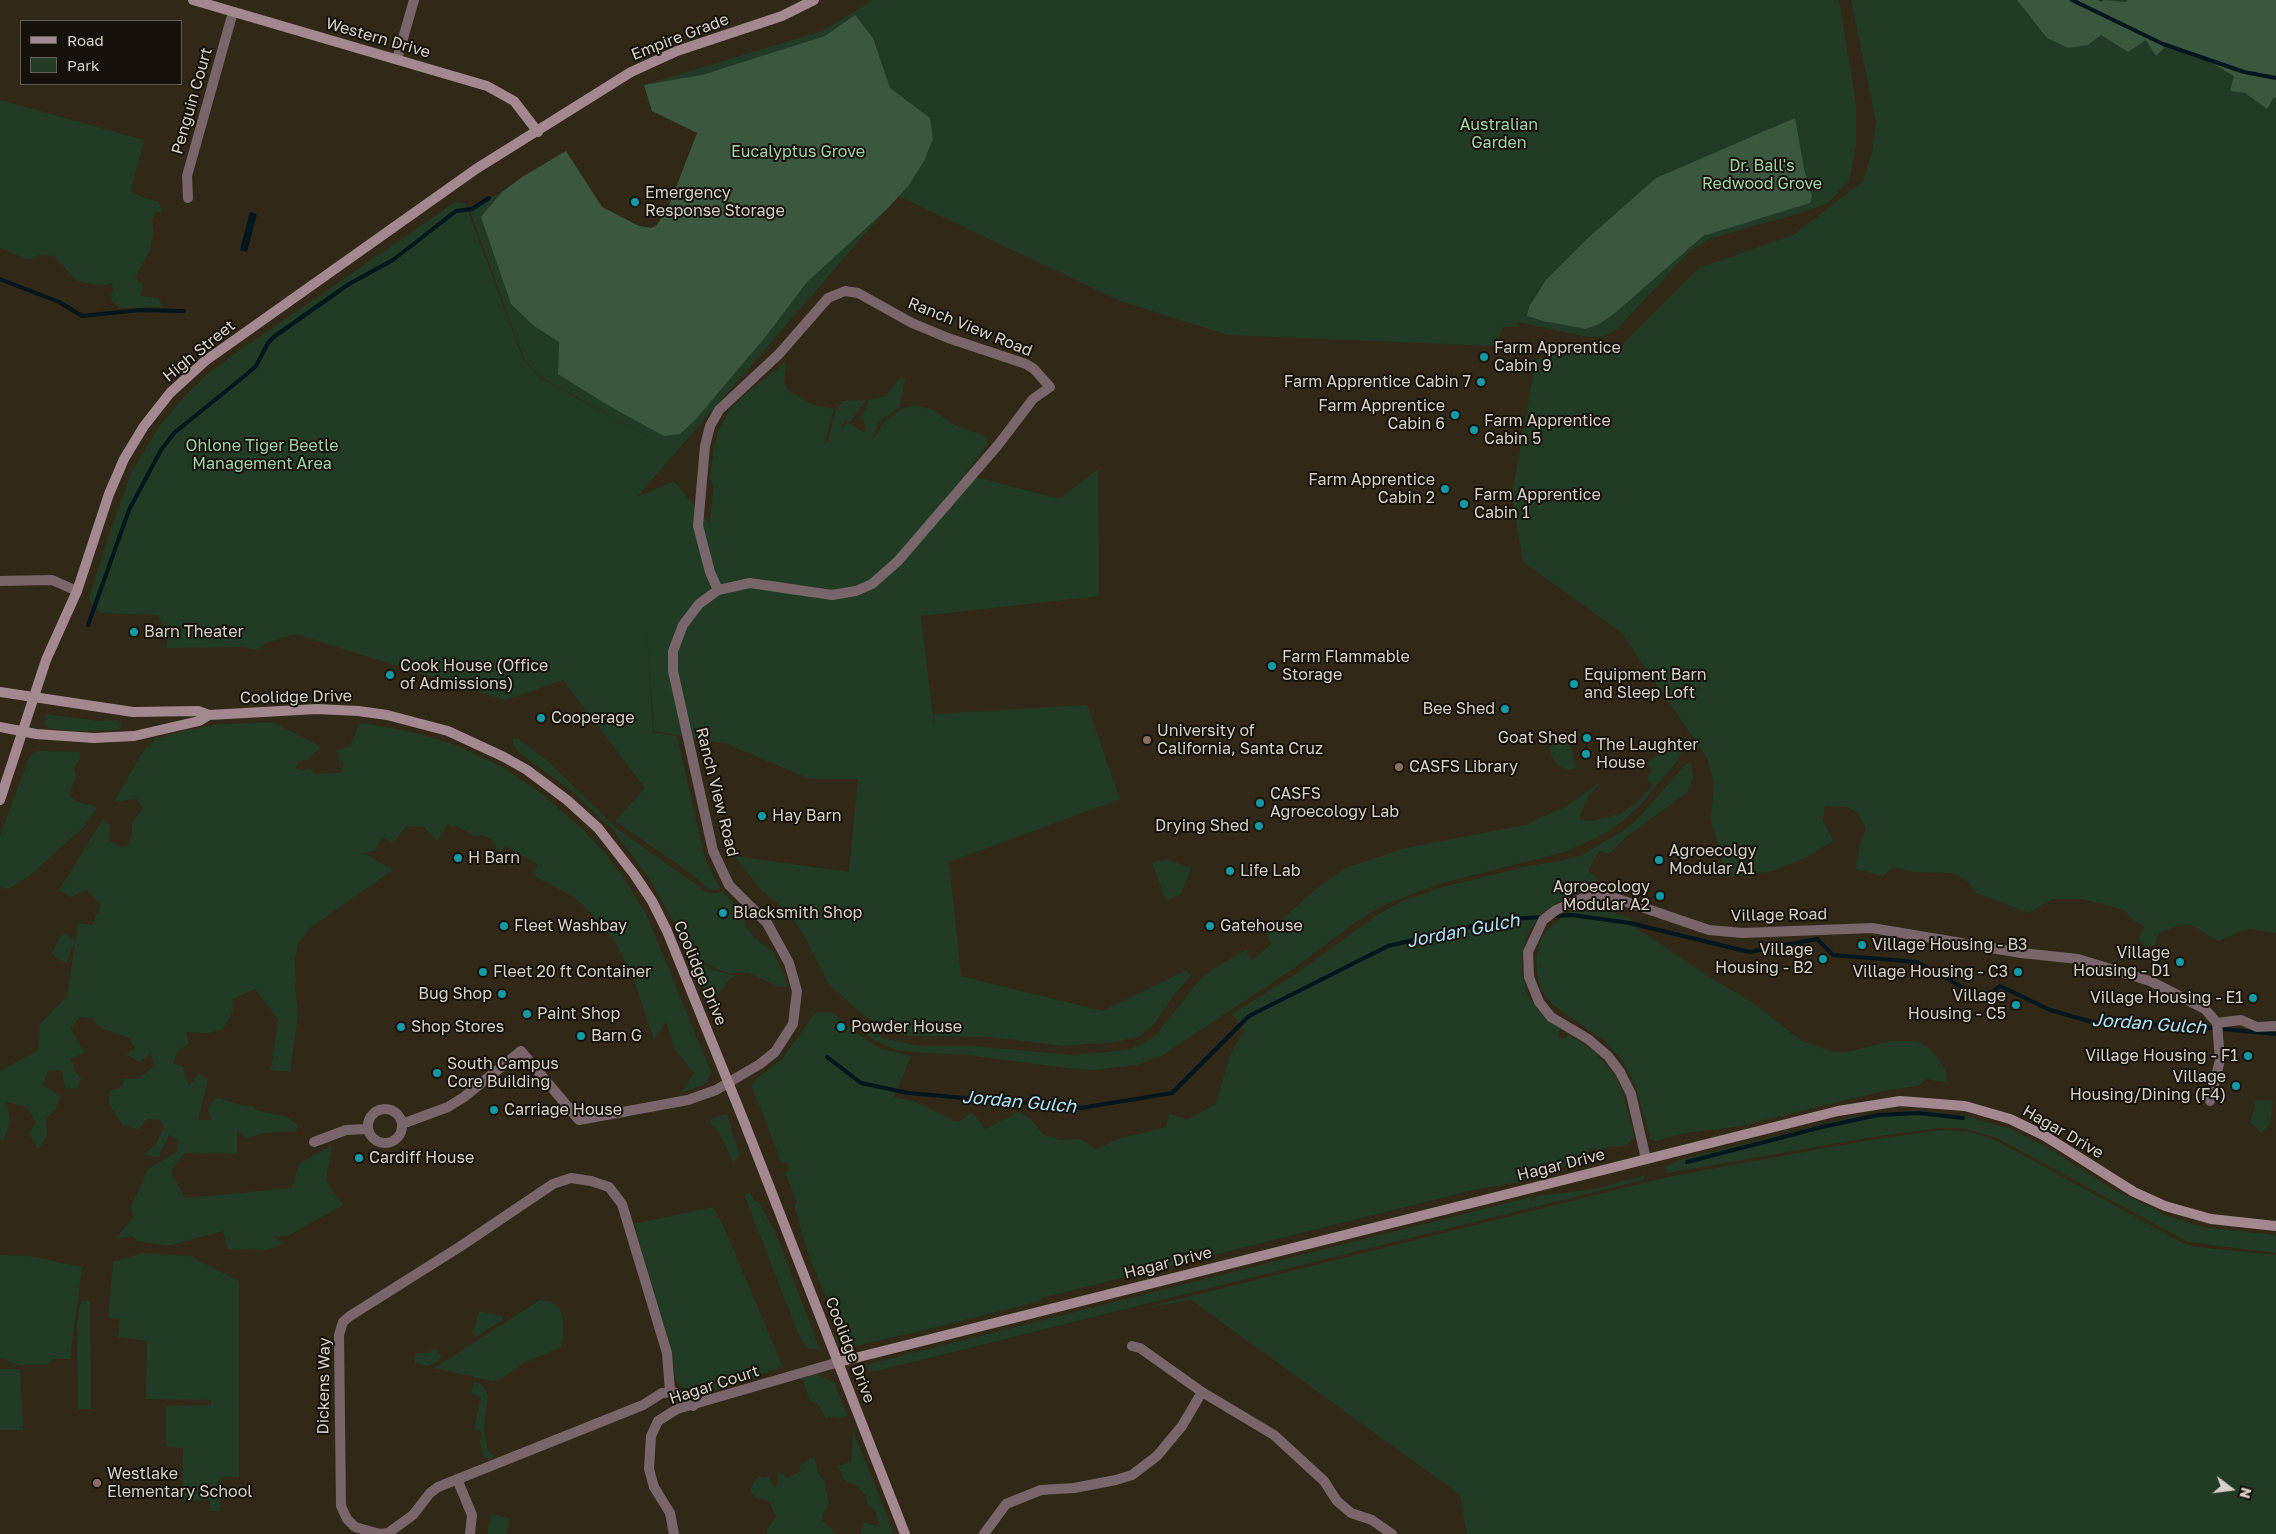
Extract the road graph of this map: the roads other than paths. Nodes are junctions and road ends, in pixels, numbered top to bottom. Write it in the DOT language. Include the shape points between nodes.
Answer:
graph roads {
  1 [pos="193,0"];
  2 [pos="414,0"];
  3 [pos="808,1"];
  4 [pos="232,12"];
  5 [pos="396,59"];
  6 [pos="538,132"];
  7 [pos="188,198"];
  8 [pos="0,580"];
  9 [pos="718,590"];
  10 [pos="77,591"];
  11 [pos="0,692"];
  12 [pos="34,696"];
  13 [pos="209,715"];
  14 [pos="0,726"];
  15 [pos="23,731"];
  16 [pos="0,800"];
  17 [pos="2217,1023"];
  18 [pos="2276,1026"];
  19 [pos="728,1083"];
  20 [pos="2210,1101"];
  21 [pos="402,1124"];
  22 [pos="367,1129"];
  23 [pos="314,1142"];
  24 [pos="1646,1159"];
  25 [pos="2276,1226"];
  26 [pos="1132,1346"];
  27 [pos="839,1362"];
  28 [pos="670,1391"];
  29 [pos="1202,1392"];
  30 [pos="693,1406"];
  31 [pos="457,1479"];
  32 [pos="470,1534"];
  33 [pos="674,1534"];
  34 [pos="905,1534"];
  35 [pos="984,1534"];
  36 [pos="1392,1534"];
  1 -- 4 [label="main road, Western Drive"];
  2 -- 5 [label="street"];
  3 -- 6 [label="main road, Empire Grade" via="782,16 677,51 631,72"];
  4 -- 5 [label="main road, Western Drive"];
  4 -- 7 [label="street, Penguin Court" via="187,176"];
  5 -- 6 [label="main road, Western Drive" via="498,90 522,108"];
  6 -- 10 [label="main road, High Street" via="478,168 205,361 170,394 144,426 124,459"];
  8 -- 10 [label="street" via="52,580"];
  9 -- 9 [label="street, Ranch View Road" via="698,526 705,446 710,426 719,410 779,354 828,298 845,291 858,293 912,323 1026,364 1050,387 1030,403 904,554 872,584 832,595 750,584"];
  9 -- 19 [label="street, Ranch View Road" via="699,604 683,625 673,651 673,671 713,851 729,885 774,933 796,982 797,996 793,1024 775,1052"];
  10 -- 12 [label="main road, High Street" via="46,660"];
  11 -- 12 [label="main road, Coolidge Drive"];
  12 -- 13 [label="main road, Coolidge Drive" via="115,710 198,711"];
  12 -- 15 [label="main road, High Street"];
  13 -- 15 [label="main road, Coolidge Drive" via="199,721 134,736 63,737"];
  13 -- 19 [label="main road, Coolidge Drive" via="317,709 387,716 448,731 527,770 598,828 648,894 667,932"];
  14 -- 15 [label="main road, Coolidge Drive"];
  15 -- 16 [label="main road, High Street"];
  17 -- 18 [label="street" via="2241,1020 2257,1027"];
  17 -- 20 [label="street" via="2220,1060"];
  17 -- 24 [label="street, Village Road" via="2205,1009 2150,981 2078,959 2021,953 1872,928 1743,933 1709,930 1615,898 1583,898 1543,920 1528,952 1529,978 1539,1002 1551,1016 1588,1039 1608,1056 1620,1072 1631,1094"];
  19 -- 21 [label="street, Ranch View Road" via="688,1100 579,1120 521,1052 464,1097"];
  19 -- 27 [label="main road, Coolidge Drive"];
  21 -- 22 [label="street" via="400,1135 386,1143 375,1140"];
  21 -- 22 [label="street" via="392,1110 381,1109 371,1115"];
  22 -- 23 [label="street" via="346,1130"];
  24 -- 25 [label="main road, Hagar Drive" via="1869,1104 1900,1101 1940,1103 1981,1110 2028,1127 2134,1192 2164,1206 2212,1219"];
  24 -- 27 [label="main road, Hagar Drive"];
  26 -- 29 [label="street" via="1140,1348"];
  27 -- 30 [label="street, Hagar Court"];
  27 -- 34 [label="main road, Coolidge Drive"];
  28 -- 30 [label="street"];
  28 -- 31 [label="street, Dickens Way" via="643,1405"];
  28 -- 31 [label="street, Dickens Way" via="666,1353 622,1204 609,1187 591,1181 571,1178 553,1184 350,1316 340,1328 340,1506 347,1519 366,1531 388,1533 413,1515 430,1493"];
  29 -- 35 [label="street" via="1182,1426 1157,1456 1132,1475 1074,1488 1041,1490 1006,1504"];
  29 -- 36 [label="street" via="1274,1435 1324,1481 1351,1513 1372,1520"];
  30 -- 33 [label="street, Hagar Court" via="677,1409 658,1421 649,1451 654,1487 670,1513"];
  31 -- 32 [label="street" via="472,1515"];
}
